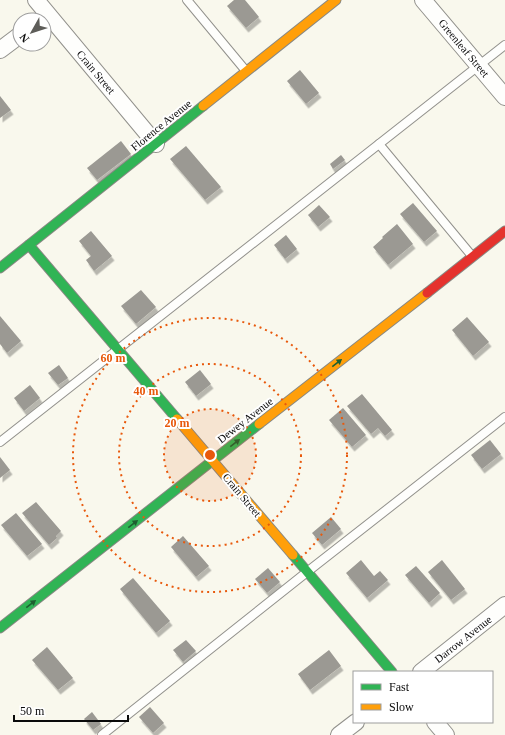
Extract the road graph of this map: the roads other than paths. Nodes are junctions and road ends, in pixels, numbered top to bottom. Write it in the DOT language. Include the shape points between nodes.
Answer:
graph roads {
  1 [pos="36,0"];
  2 [pos="187,0"];
  3 [pos="336,0"];
  4 [pos="423,0"];
  5 [pos="41,12"];
  6 [pos="52,27"];
  7 [pos="12,40"];
  8 [pos="505,45"];
  9 [pos="0,50"];
  10 [pos="479,66"];
  11 [pos="247,71"];
  12 [pos="505,97"];
  13 [pos="156,144"];
  14 [pos="380,144"];
  15 [pos="505,230"];
  16 [pos="29,245"];
  17 [pos="472,256"];
  18 [pos="0,268"];
  19 [pos="118,349"];
  20 [pos="505,417"];
  21 [pos="0,442"];
  22 [pos="213,461"];
  23 [pos="307,572"];
  24 [pos="505,605"];
  25 [pos="0,628"];
  26 [pos="391,671"];
  27 [pos="421,671"];
  28 [pos="355,723"];
  29 [pos="436,723"];
  30 [pos="102,735"];
  31 [pos="339,735"];
  32 [pos="446,735"];
  1 -- 5 [label="street, Crain Street"];
  2 -- 11 [label="lane"];
  3 -- 11 [label="street, Florence Avenue"];
  4 -- 10 [label="street, Greenleaf Street"];
  6 -- 13 [label="street, Crain Street"];
  7 -- 9 [label="street"];
  8 -- 10 [label="lane"];
  10 -- 12 [label="street, Greenleaf Street"];
  10 -- 14 [label="lane"];
  11 -- 13 [label="street, Florence Avenue"];
  13 -- 16 [label="street, Florence Avenue"];
  14 -- 17 [label="lane"];
  14 -- 19 [label="lane"];
  15 -- 17 [label="street, Dewey Avenue"];
  16 -- 18 [label="street, Florence Avenue"];
  16 -- 19 [label="street, Crain Street"];
  22 -- 17 [label="street, Dewey Avenue, one-way"];
  19 -- 21 [label="lane"];
  19 -- 22 [label="street, Crain Street"];
  20 -- 23 [label="lane"];
  22 -- 23 [label="street, Crain Street"];
  25 -- 22 [label="street, Dewey Avenue, one-way"];
  23 -- 26 [label="street, Crain Street"];
  23 -- 30 [label="lane"];
  24 -- 27 [label="street, Darrow Avenue"];
  28 -- 31 [label="street"];
  29 -- 32 [label="street"];
}
